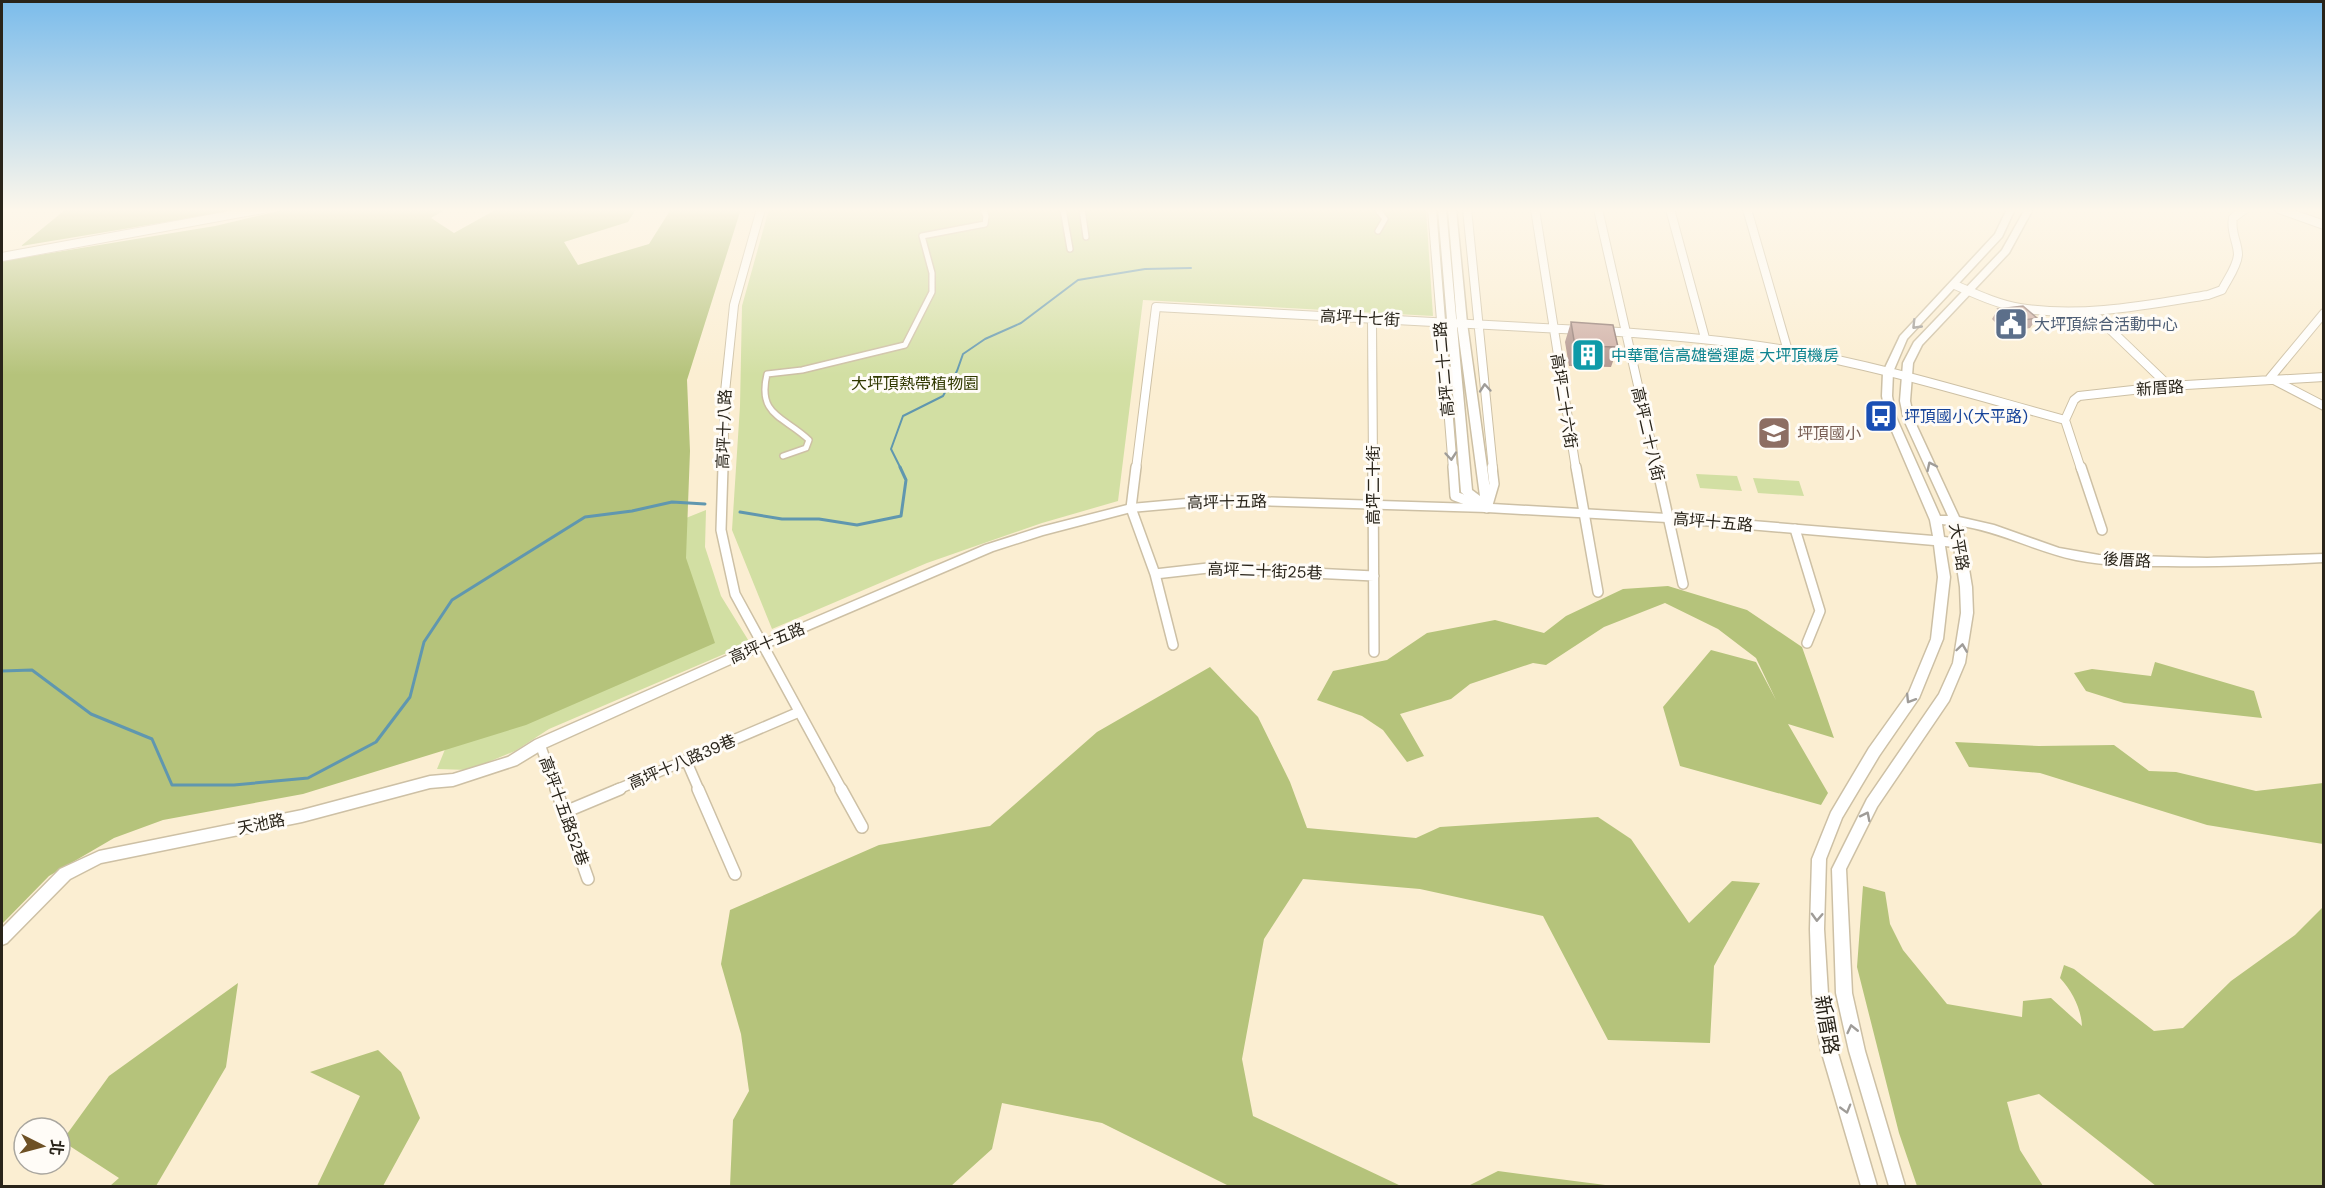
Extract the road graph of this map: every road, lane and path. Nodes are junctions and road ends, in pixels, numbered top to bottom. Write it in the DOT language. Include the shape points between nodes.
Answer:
graph roads {
  1 [pos="745,264"];
  2 [pos="930,264"];
  3 [pos="1441,264"];
  4 [pos="1446,264"];
  5 [pos="1452,264"];
  6 [pos="1473,264"];
  7 [pos="1543,264"];
  8 [pos="1610,264"];
  9 [pos="1685,264"];
  10 [pos="1763,264"];
  11 [pos="1973,264"];
  12 [pos="1994,264"];
  13 [pos="2234,264"];
  14 [pos="1955,285"];
  15 [pos="1968,292"];
  16 [pos="2092,312"];
  17 [pos="2324,313"];
  18 [pos="1372,318"];
  19 [pos="1451,322"];
  20 [pos="1479,324"];
  21 [pos="1553,328"];
  22 [pos="1625,333"];
  23 [pos="1706,338"];
  24 [pos="1788,351"];
  25 [pos="1887,372"];
  26 [pos="1905,377"];
  27 [pos="2324,377"];
  28 [pos="2270,378"];
  29 [pos="2169,386"];
  30 [pos="2324,406"];
  31 [pos="2066,420"];
  32 [pos="783,456"];
  33 [pos="1373,503"];
  34 [pos="1131,508"];
  35 [pos="1486,508"];
  36 [pos="1583,513"];
  37 [pos="1667,518"];
  38 [pos="1955,519"];
  39 [pos="1936,520"];
  40 [pos="1795,530"];
  41 [pos="2102,530"];
  42 [pos="1938,542"];
  43 [pos="1960,543"];
  44 [pos="2324,558"];
  45 [pos="1155,574"];
  46 [pos="1374,576"];
  47 [pos="1683,584"];
  48 [pos="1598,592"];
  49 [pos="1807,643"];
  50 [pos="762,645"];
  51 [pos="1173,645"];
  52 [pos="1374,652"];
  53 [pos="799,712"];
  54 [pos="540,744"];
  55 [pos="686,760"];
  56 [pos="565,812"];
  57 [pos="862,827"];
  58 [pos="1819,859"];
  59 [pos="1839,869"];
  60 [pos="735,874"];
  61 [pos="588,879"];
  62 [pos="2,938"];
  63 [pos="1869,1186"];
  64 [pos="1897,1186"];
  1 -- 50 [label="street, 高坪十八路" via="734,305 725,392 721,530 735,594"];
  2 -- 32 [label="street" via="932,292 905,345 812,368 767,374 763,391 767,406 809,440 806,448"];
  3 -- 19 [label="street, 高坪二十二路"];
  4 -- 19 [label="street, 高坪二十二路"];
  5 -- 19 [label="street, 高坪二十二路"];
  6 -- 20 [label="street"];
  7 -- 21 [label="street, 高坪二十六街"];
  8 -- 22 [label="street, 高坪二十八街"];
  9 -- 23 [label="street"];
  10 -- 24 [label="street"];
  11 -- 14 [label="street, 大平路"];
  12 -- 15 [label="street, 大平路"];
  13 -- 16 [label="street" via="2222,290 2208,295"];
  14 -- 15 [label="street"];
  14 -- 25 [label="street, 大平路, one-way" via="1903,338"];
  15 -- 16 [label="street" via="2036,312"];
  15 -- 26 [label="street, 大平路" via="1918,344"];
  16 -- 29 [label="street"];
  17 -- 28 [label="street"];
  18 -- 19 [label="street, 高坪十七街"];
  18 -- 33 [label="street, 高坪二十街"];
  18 -- 34 [label="street, 高坪十七街" via="1156,307"];
  19 -- 20 [label="street, 高坪十七街"];
  19 -- 35 [label="street, 高坪二十二路"];
  19 -- 35 [label="street, 高坪二十二路, one-way" via="1467,492"];
  20 -- 21 [label="street, 高坪十七街"];
  35 -- 20 [label="street, one-way" via="1494,484"];
  21 -- 22 [label="street, 高坪十七街"];
  21 -- 36 [label="street, 高坪二十六街"];
  22 -- 23 [label="street, 高坪十七街"];
  22 -- 37 [label="street, 高坪二十八街"];
  23 -- 24 [label="street, 高坪十七街"];
  24 -- 25 [label="street, 高坪十七街"];
  25 -- 26 [label="street, 高坪十七街"];
  25 -- 39 [label="street, 大平路" via="1891,417"];
  26 -- 31 [label="street"];
  38 -- 26 [label="street, 大平路, one-way" via="1909,420"];
  27 -- 28 [label="street, 新厝路"];
  28 -- 29 [label="street, 新厝路"];
  28 -- 30 [label="street"];
  29 -- 31 [label="street, 新厝路" via="2085,394 2074,400"];
  31 -- 41 [label="street"];
  33 -- 34 [label="street, 高坪十五路" via="1220,500"];
  33 -- 35 [label="street, 高坪十五路"];
  33 -- 46 [label="street, 高坪二十街"];
  34 -- 45 [label="street, 高坪十七街"];
  34 -- 50 [label="street, 高坪十五路" via="989,548"];
  35 -- 36 [label="street, 高坪十五路"];
  36 -- 37 [label="street, 高坪十五路"];
  36 -- 48 [label="street, 高坪二十六街"];
  37 -- 40 [label="street, 高坪十五路"];
  37 -- 47 [label="street, 高坪二十八街"];
  38 -- 39 [label="street, 後厝路"];
  38 -- 43 [label="street, 大平路"];
  38 -- 44 [label="street, 後厝路" via="1978,523 2058,552 2116,561"];
  39 -- 42 [label="street, 大平路"];
  40 -- 42 [label="street, 高坪十五路"];
  40 -- 49 [label="street" via="1820,611"];
  42 -- 43 [label="street, 高坪十五路"];
  42 -- 58 [label="street, 大平路, one-way" via="1944,578 1937,639 1914,694 1836,816"];
  59 -- 43 [label="street, 大平路, one-way" via="1872,803 1944,697 1959,663 1966,613"];
  45 -- 46 [label="street, 高坪二十街25巷" via="1208,568"];
  45 -- 51 [label="street, 高坪十七街"];
  46 -- 52 [label="street, 高坪二十街"];
  50 -- 53 [label="street, 高坪十八路"];
  50 -- 54 [label="street, 高坪十五路"];
  53 -- 55 [label="street, 高坪十八路39巷"];
  53 -- 57 [label="street, 高坪十八路"];
  54 -- 56 [label="street, 高坪十五路52巷"];
  54 -- 62 [label="street, 天池路" via="512,761 453,780 430,782 302,816 99,857 65,874"];
  55 -- 56 [label="street, 高坪十八路39巷"];
  55 -- 60 [label="street"];
  56 -- 61 [label="street, 高坪十五路52巷"];
  58 -- 63 [label="street, 新厝路, one-way" via="1820,994 1829,1050"];
  64 -- 59 [label="street, 新厝路, one-way" via="1844,993"];
}
